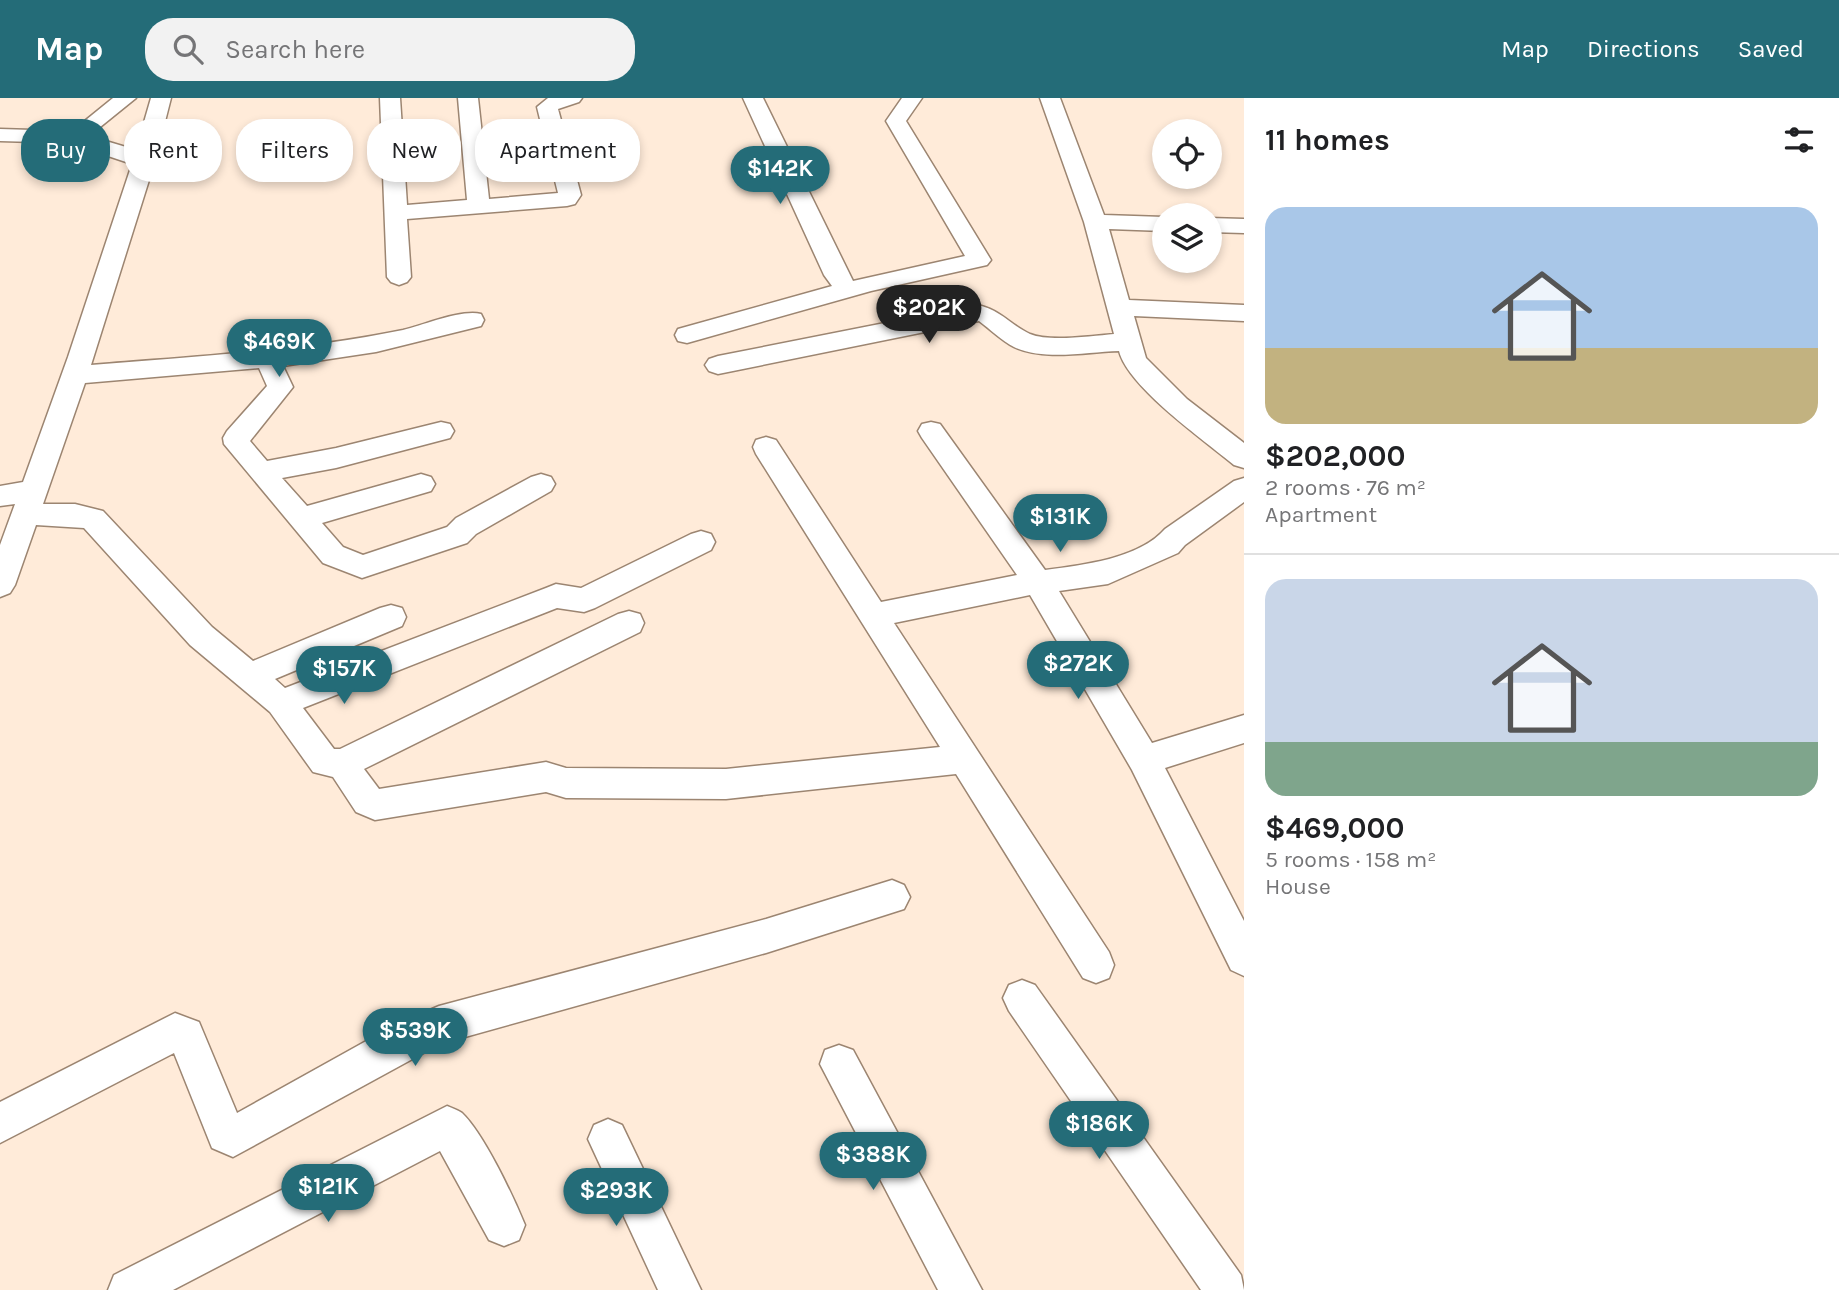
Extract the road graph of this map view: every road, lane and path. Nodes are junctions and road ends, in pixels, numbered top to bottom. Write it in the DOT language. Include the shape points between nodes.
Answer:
graph roads {
  1 [pos="126,98"];
  2 [pos="161,98"];
  3 [pos="390,98"];
  4 [pos="468,98"];
  5 [pos="572,98"];
  6 [pos="753,98"];
  7 [pos="912,98"];
  8 [pos="1050,98"];
  9 [pos="99,119"];
  10 [pos="155,119"];
  11 [pos="0,135"];
  12 [pos="21,136"];
  13 [pos="137,182"];
  14 [pos="479,206"];
  15 [pos="395,214"];
  16 [pos="1095,222"];
  17 [pos="1152,224"];
  18 [pos="1222,225"];
  19 [pos="1244,226"];
  20 [pos="399,277"];
  21 [pos="848,290"];
  22 [pos="1119,307"];
  23 [pos="1244,313"];
  24 [pos="472,320"];
  25 [pos="687,335"];
  26 [pos="1129,342"];
  27 [pos="267,356"];
  28 [pos="718,365"];
  29 [pos="74,375"];
  30 [pos="442,431"];
  31 [pos="930,431"];
  32 [pos="766,447"];
  33 [pos="1244,458"];
  34 [pos="262,472"];
  35 [pos="421,484"];
  36 [pos="541,484"];
  37 [pos="1244,488"];
  38 [pos="0,496"];
  39 [pos="30,502"];
  40 [pos="303,519"];
  41 [pos="701,542"];
  42 [pos="1038,582"];
  43 [pos="0,585"];
  44 [pos="874,615"];
  45 [pos="391,617"];
  46 [pos="629,623"];
  47 [pos="249,676"];
  48 [pos="281,703"];
  49 [pos="1244,729"];
  50 [pos="966,759"];
  51 [pos="1143,760"];
  52 [pos="342,764"];
  53 [pos="892,897"];
  54 [pos="1244,958"];
  55 [pos="1096,965"];
  56 [pos="1021,998"];
  57 [pos="839,1064"];
  58 [pos="0,1123"];
  59 [pos="608,1139"];
  60 [pos="504,1225"];
  61 [pos="954,1287"];
  62 [pos="129,1290"];
  63 [pos="680,1290"];
  64 [pos="1226,1290"];
  1 -- 9 [label="street"];
  2 -- 10 [label="street"];
  3 -- 15 [label="street"];
  4 -- 14 [label="street"];
  5 -- 14 [label="street" via="547,107 570,195 561,200"];
  6 -- 21 [label="street" via="836,275"];
  7 -- 21 [label="street" via="896,121 979,260"];
  8 -- 16 [label="street"];
  11 -- 12 [label="street"];
  13 -- 29 [label="street"];
  14 -- 15 [label="street"];
  15 -- 20 [label="street"];
  16 -- 17 [label="street"];
  16 -- 22 [label="street"];
  18 -- 19 [label="street"];
  21 -- 25 [label="street"];
  22 -- 23 [label="street"];
  22 -- 26 [label="street"];
  24 -- 27 [label="street" via="372,344"];
  26 -- 28 [label="street" via="1031,343 976,313"];
  26 -- 33 [label="street" via="1134,361 1178,405"];
  27 -- 29 [label="street"];
  27 -- 34 [label="street" via="280,387 236,438"];
  29 -- 39 [label="street"];
  30 -- 34 [label="street"];
  31 -- 42 [label="street"];
  32 -- 44 [label="street"];
  34 -- 40 [label="street"];
  35 -- 40 [label="street"];
  36 -- 40 [label="street" via="457,535 362,567 333,555"];
  37 -- 42 [label="street" via="1168,545 1108,573"];
  38 -- 39 [label="street"];
  39 -- 43 [label="street"];
  39 -- 47 [label="street" via="93,519 201,636"];
  41 -- 48 [label="street" via="592,597 556,596"];
  42 -- 44 [label="street"];
  42 -- 51 [label="street"];
  44 -- 50 [label="street"];
  45 -- 47 [label="street"];
  46 -- 52 [label="street"];
  47 -- 48 [label="street"];
  48 -- 52 [label="street" via="325,762"];
  49 -- 51 [label="street"];
  50 -- 52 [label="street" via="726,784 566,783 546,777 375,805"];
  50 -- 55 [label="street"];
  51 -- 54 [label="street"];
  53 -- 58 [label="street" via="439,1025 233,1137 226,1134 186,1035 175,1032"];
  56 -- 64 [label="street"];
  57 -- 61 [label="street"];
  59 -- 63 [label="street"];
  60 -- 62 [label="street" via="447,1126"];
}
